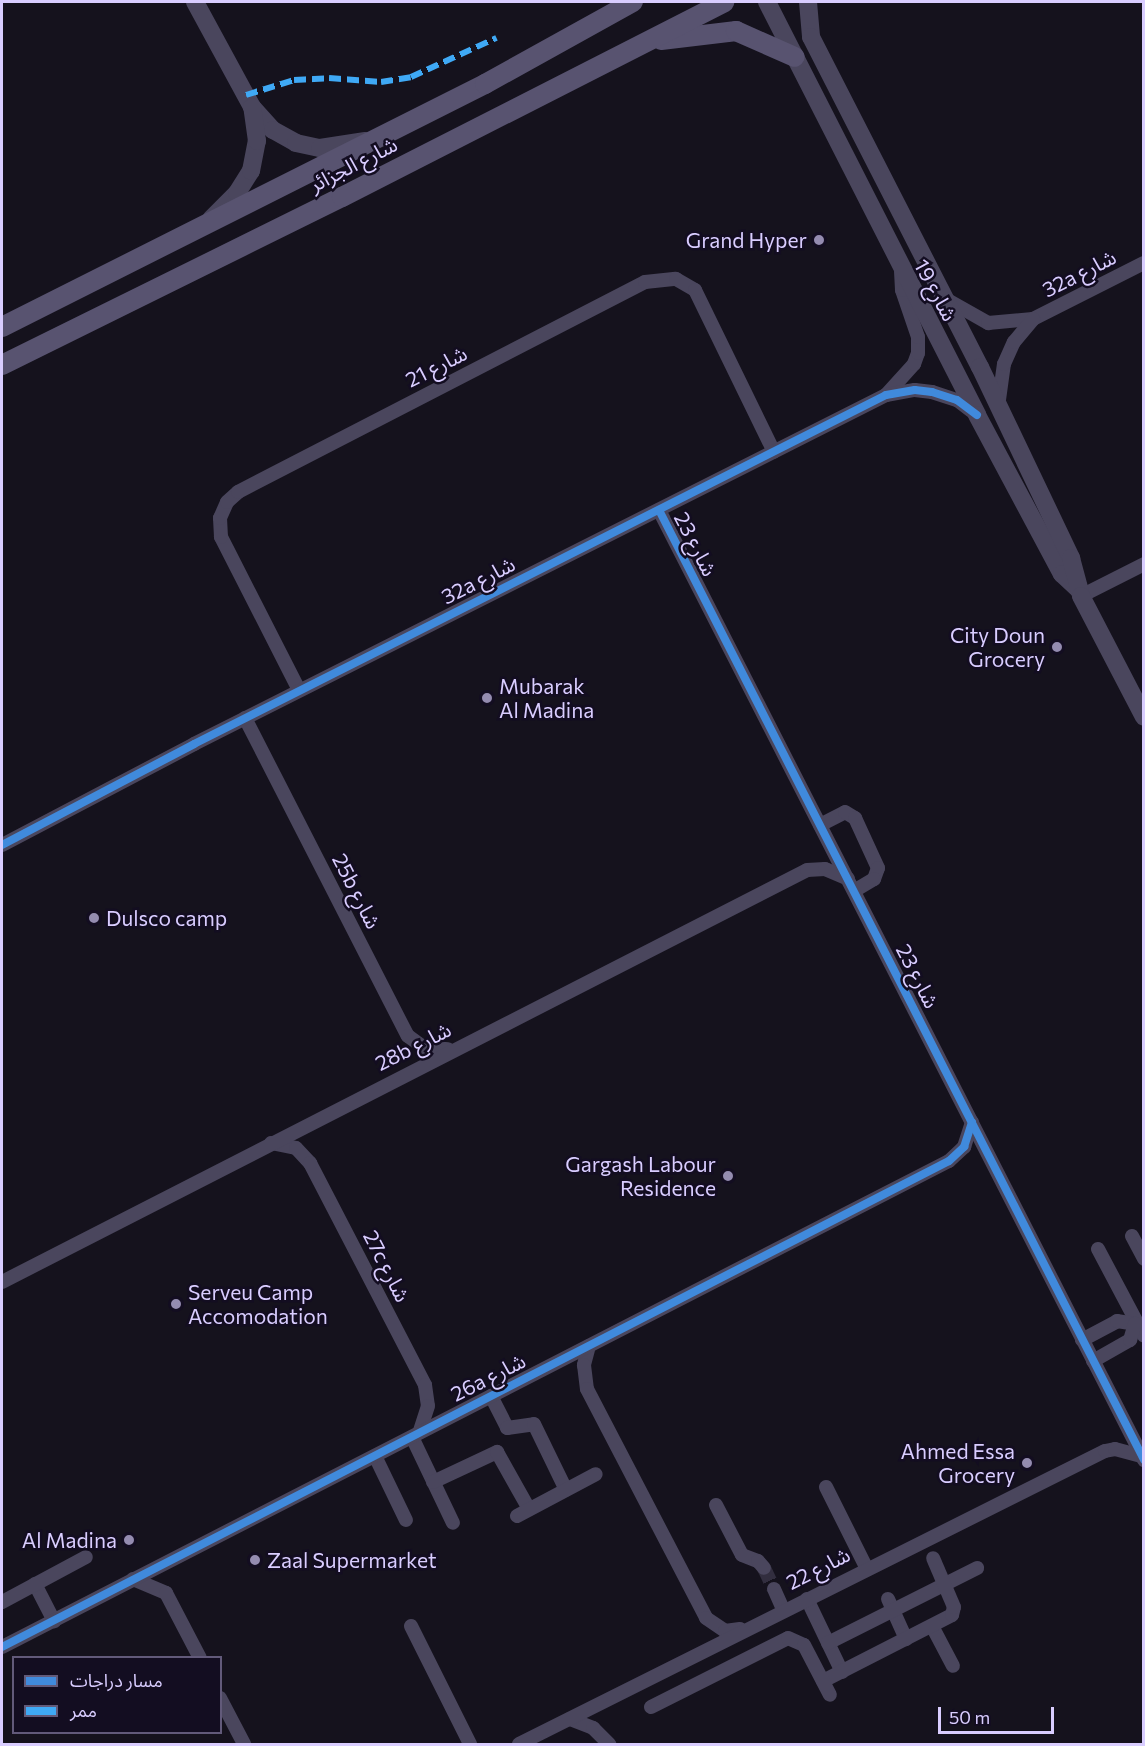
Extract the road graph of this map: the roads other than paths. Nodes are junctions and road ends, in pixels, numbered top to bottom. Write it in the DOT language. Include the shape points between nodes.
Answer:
graph roads {
  1 [pos="195,2"];
  2 [pos="633,2"];
  3 [pos="724,2"];
  4 [pos="767,2"];
  5 [pos="808,2"];
  6 [pos="646,42"];
  7 [pos="795,57"];
  8 [pos="252,107"];
  9 [pos="376,139"];
  10 [pos="207,224"];
  11 [pos="1143,263"];
  12 [pos="901,272"];
  13 [pos="944,298"];
  14 [pos="1033,320"];
  15 [pos="2,327"];
  16 [pos="2,365"];
  17 [pos="886,395"];
  18 [pos="998,407"];
  19 [pos="977,415"];
  20 [pos="774,452"];
  21 [pos="659,510"];
  22 [pos="1143,564"];
  23 [pos="1080,593"];
  24 [pos="299,690"];
  25 [pos="1143,717"];
  26 [pos="244,718"];
  27 [pos="820,825"];
  28 [pos="2,845"];
  29 [pos="851,885"];
  30 [pos="456,1048"];
  31 [pos="972,1122"];
  32 [pos="271,1143"];
  33 [pos="1132,1236"];
  34 [pos="1098,1249"];
  35 [pos="1143,1259"];
  36 [pos="2,1282"];
  37 [pos="1140,1326"];
  38 [pos="1083,1340"];
  39 [pos="589,1346"];
  40 [pos="1093,1361"];
  41 [pos="491,1396"];
  42 [pos="415,1435"];
  43 [pos="375,1456"];
  44 [pos="1142,1458"];
  45 [pos="596,1474"];
  46 [pos="434,1482"];
  47 [pos="826,1487"];
  48 [pos="566,1490"];
  49 [pos="716,1505"];
  50 [pos="406,1520"];
  51 [pos="453,1523"];
  52 [pos="86,1557"];
  53 [pos="933,1558"];
  54 [pos="764,1568"];
  55 [pos="977,1568"];
  56 [pos="867,1569"];
  57 [pos="133,1579"];
  58 [pos="35,1584"];
  59 [pos="944,1584"];
  60 [pos="774,1589"];
  61 [pos="807,1599"];
  62 [pos="2,1602"];
  63 [pos="890,1605"];
  64 [pos="784,1611"];
  65 [pos="54,1621"];
  66 [pos="411,1626"];
  67 [pos="932,1626"];
  68 [pos="748,1629"];
  69 [pos="906,1639"];
  70 [pos="828,1643"];
  71 [pos="2,1647"];
  72 [pos="199,1656"];
  73 [pos="953,1666"];
  74 [pos="842,1672"];
  75 [pos="823,1682"];
  76 [pos="830,1695"];
  77 [pos="222,1702"];
  78 [pos="651,1707"];
  79 [pos="570,1719"];
  80 [pos="244,1744"];
  81 [pos="470,1744"];
  82 [pos="519,1744"];
  83 [pos="609,1744"];
  1 -- 8 [label="street"];
  2 -- 9 [label="main road, شارع الجزائر"];
  3 -- 6 [label="main road, شارع الجزائر"];
  4 -- 7 [label="street, شارع 19"];
  5 -- 13 [label="street, شارع 19" via="811,37"];
  6 -- 7 [label="main road" via="736,31"];
  6 -- 16 [label="main road, شارع الجزائر"];
  7 -- 12 [label="street, شارع 19"];
  8 -- 9 [label="street" via="273,130 308,146 333,147"];
  8 -- 10 [label="street" via="257,141 251,171 237,193"];
  9 -- 10 [label="main road, شارع الجزائر"];
  10 -- 15 [label="main road, شارع الجزائر"];
  11 -- 14 [label="street, 32a شارع"];
  12 -- 17 [label="street, 32a شارع" via="902,290 918,338 918,353 914,364"];
  12 -- 19 [label="street, شارع 19"];
  13 -- 14 [label="street, 32a شارع" via="988,323"];
  13 -- 18 [label="street, شارع 19"];
  14 -- 18 [label="street, 32a شارع" via="1014,342 1004,364"];
  17 -- 19 [label="street, 32a شارع" via="915,390 932,392 957,400"];
  17 -- 20 [label="street, 32a شارع"];
  18 -- 23 [label="street, شارع 19" via="1071,558"];
  19 -- 23 [label="street, شارع 19" via="1062,574"];
  20 -- 21 [label="street, 32a شارع"];
  20 -- 24 [label="street, شارع 21" via="695,290 676,279 645,282 238,492 227,502 220,518 221,537"];
  21 -- 24 [label="street, 32a شارع"];
  21 -- 27 [label="street, شارع 23"];
  22 -- 23 [label="street"];
  23 -- 25 [label="street, شارع 19"];
  24 -- 26 [label="street, 32a شارع"];
  26 -- 28 [label="street, 32a شارع"];
  26 -- 30 [label="street, 25b شارع" via="408,1036 428,1049"];
  27 -- 29 [label="street, شارع 23"];
  27 -- 29 [label="street" via="845,812 855,818 878,868 874,879"];
  29 -- 30 [label="street, 28b شارع" via="825,869 807,870"];
  29 -- 31 [label="street, شارع 23"];
  30 -- 32 [label="street, 28b شارع"];
  31 -- 38 [label="street, شارع 23"];
  31 -- 39 [label="street, 26a شارع" via="964,1147 949,1161"];
  32 -- 36 [label="street, 28b شارع"];
  32 -- 42 [label="street, 27c شارع" via="289,1145 307,1158 425,1385 428,1406"];
  33 -- 35 [label="street"];
  34 -- 37 [label="street"];
  37 -- 38 [label="street" via="1117,1321"];
  37 -- 40 [label="street" via="1130,1340"];
  38 -- 40 [label="street, شارع 23"];
  39 -- 41 [label="street, 26a شارع"];
  39 -- 68 [label="street" via="584,1365 587,1389 706,1618 725,1631"];
  40 -- 44 [label="street, شارع 23"];
  41 -- 42 [label="street, 26a شارع"];
  41 -- 48 [label="street" via="507,1428 534,1424"];
  42 -- 43 [label="street, 26a شارع"];
  42 -- 46 [label="street"];
  43 -- 50 [label="street"];
  43 -- 57 [label="street, 26a شارع"];
  44 -- 56 [label="street, شارع 22" via="1115,1449 1105,1450"];
  45 -- 48 [label="street"];
  46 -- 48 [label="street" via="498,1452 523,1513"];
  46 -- 51 [label="street"];
  47 -- 56 [label="street"];
  49 -- 54 [label="street" via="742,1555"];
  52 -- 58 [label="street"];
  53 -- 59 [label="street"];
  55 -- 59 [label="street"];
  56 -- 61 [label="street, شارع 22"];
  57 -- 65 [label="street, 26a شارع"];
  57 -- 72 [label="street" via="166,1593"];
  58 -- 62 [label="street"];
  58 -- 65 [label="street"];
  59 -- 63 [label="street"];
  59 -- 67 [label="street" via="953,1612"];
  60 -- 64 [label="street"];
  61 -- 64 [label="street, شارع 22"];
  61 -- 70 [label="street"];
  63 -- 69 [label="street"];
  63 -- 70 [label="street"];
  64 -- 68 [label="street, شارع 22"];
  65 -- 71 [label="street, 26a شارع"];
  66 -- 81 [label="street"];
  67 -- 69 [label="street"];
  67 -- 73 [label="street"];
  68 -- 79 [label="street, شارع 22"];
  69 -- 74 [label="street"];
  70 -- 74 [label="street"];
  74 -- 75 [label="street"];
  75 -- 76 [label="street"];
  75 -- 78 [label="street" via="804,1645 788,1638"];
  77 -- 80 [label="street"];
  79 -- 82 [label="street, شارع 22"];
  79 -- 83 [label="street" via="593,1728"];
}
